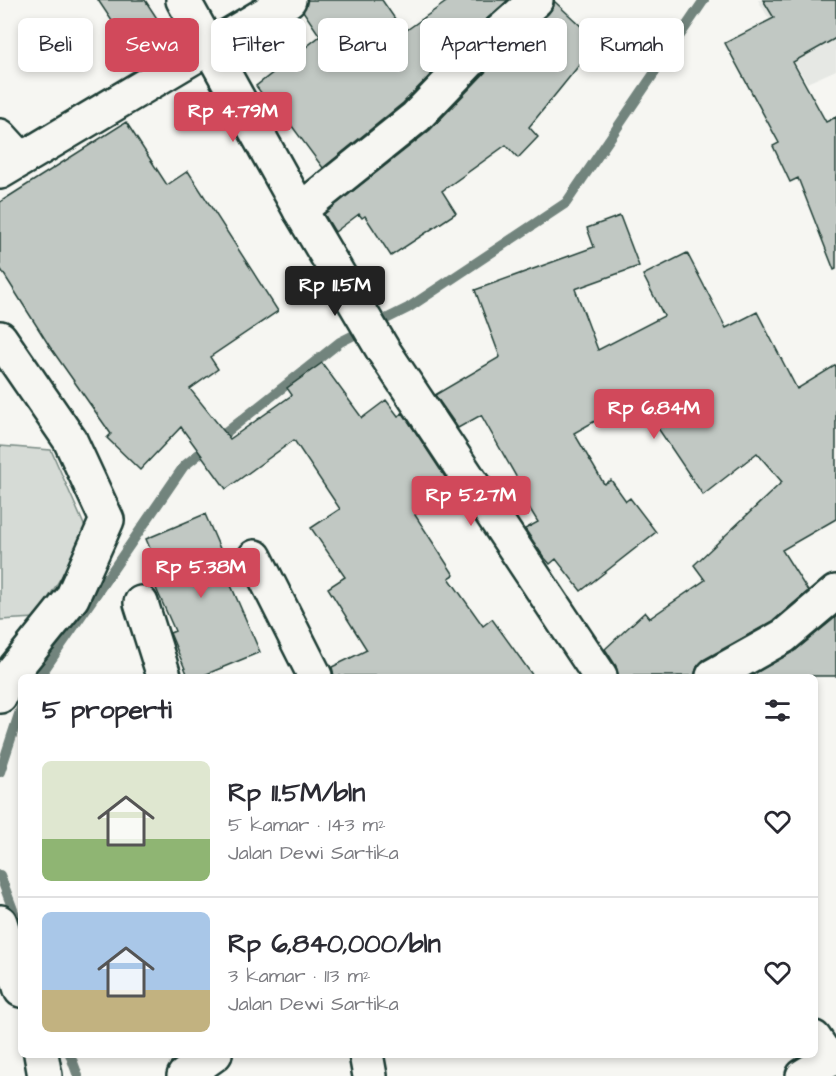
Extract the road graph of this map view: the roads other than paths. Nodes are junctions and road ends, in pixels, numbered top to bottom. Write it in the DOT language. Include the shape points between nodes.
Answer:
graph roads {
  1 [pos="183,0"];
  2 [pos="289,0"];
  3 [pos="536,0"];
  4 [pos="209,49"];
  5 [pos="7,156"];
  6 [pos="300,210"];
  7 [pos="0,338"];
  8 [pos="255,557"];
  9 [pos="836,592"];
  10 [pos="141,603"];
  11 [pos="163,674"];
  12 [pos="314,674"];
  13 [pos="599,674"];
  14 [pos="716,674"];
  15 [pos="0,696"];
  16 [pos="1,928"];
  17 [pos="18,981"];
  18 [pos="42,1058"];
  19 [pos="209,1058"];
  20 [pos="367,1058"];
  21 [pos="45,1076"];
  22 [pos="184,1076"];
  23 [pos="370,1076"];
  1 -- 4 [label="street"];
  2 -- 4 [label="street"];
  3 -- 6 [label="street" via="484,46 416,117"];
  4 -- 5 [label="street"];
  4 -- 6 [label="street"];
  6 -- 13 [label="street" via="383,350"];
  7 -- 15 [label="street" via="70,440 107,520 72,598 6,680"];
  8 -- 12 [label="street"];
  9 -- 14 [label="street" via="783,636"];
  10 -- 11 [label="street"];
  16 -- 17 [label="street"];
  18 -- 21 [label="street"];
  19 -- 22 [label="street"];
  20 -- 23 [label="street"];
}
